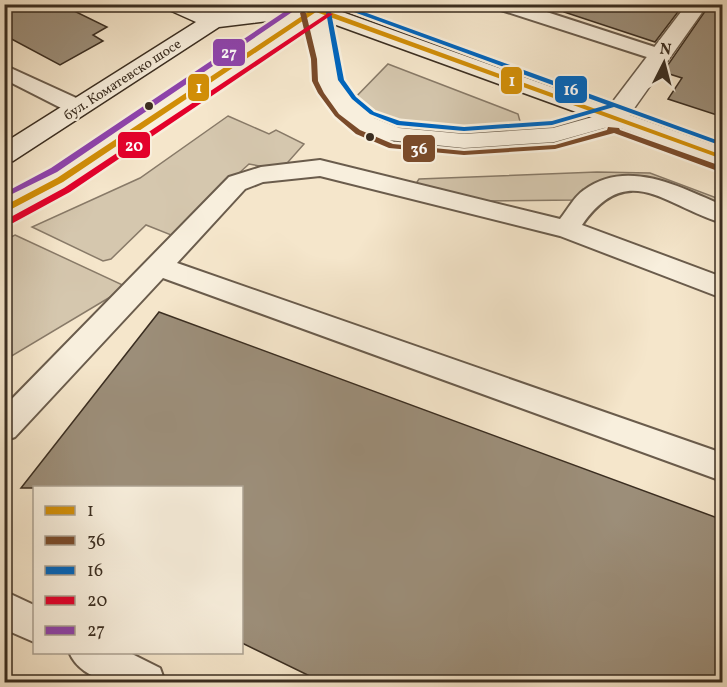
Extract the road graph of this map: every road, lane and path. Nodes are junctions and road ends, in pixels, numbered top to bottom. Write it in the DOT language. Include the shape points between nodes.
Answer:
graph roads {
  1 [pos="175,4"];
  2 [pos="240,4"];
  3 [pos="698,4"];
  4 [pos="313,6"];
  5 [pos="508,6"];
  6 [pos="212,21"];
  7 [pos="660,55"];
  8 [pos="4,71"];
  9 [pos="77,108"];
  10 [pos="614,118"];
  11 [pos="4,154"];
  12 [pos="723,157"];
  13 [pos="4,210"];
  14 [pos="723,214"];
  15 [pos="566,229"];
  16 [pos="158,266"];
  17 [pos="723,288"];
  18 [pos="4,428"];
  19 [pos="723,467"];
  20 [pos="4,609"];
  21 [pos="33,624"];
  22 [pos="92,654"];
  23 [pos="146,682"];
  1 -- 6 [label="main road"];
  2 -- 6 [label="main road, бул. Коматевско шосе"];
  3 -- 7 [label="main road"];
  4 -- 6 [label="main road"];
  4 -- 10 [label="main road"];
  4 -- 10 [label="lane" via="331,86 345,106 366,123 396,135 464,141 554,135"];
  4 -- 13 [label="main road" via="60,180"];
  5 -- 7 [label="lane"];
  6 -- 9 [label="main road, бул. Коматевско шосе"];
  7 -- 10 [label="main road"];
  8 -- 9 [label="lane"];
  9 -- 11 [label="main road, бул. Коматевско шосе"];
  10 -- 12 [label="main road"];
  14 -- 15 [label="lane" via="638,183 618,183 593,195"];
  15 -- 16 [label="lane" via="320,168 261,175 237,183"];
  15 -- 17 [label="lane"];
  16 -- 18 [label="lane"];
  16 -- 19 [label="lane"];
  20 -- 21 [label="lane"];
  22 -- 23 [label="lane"];
}
